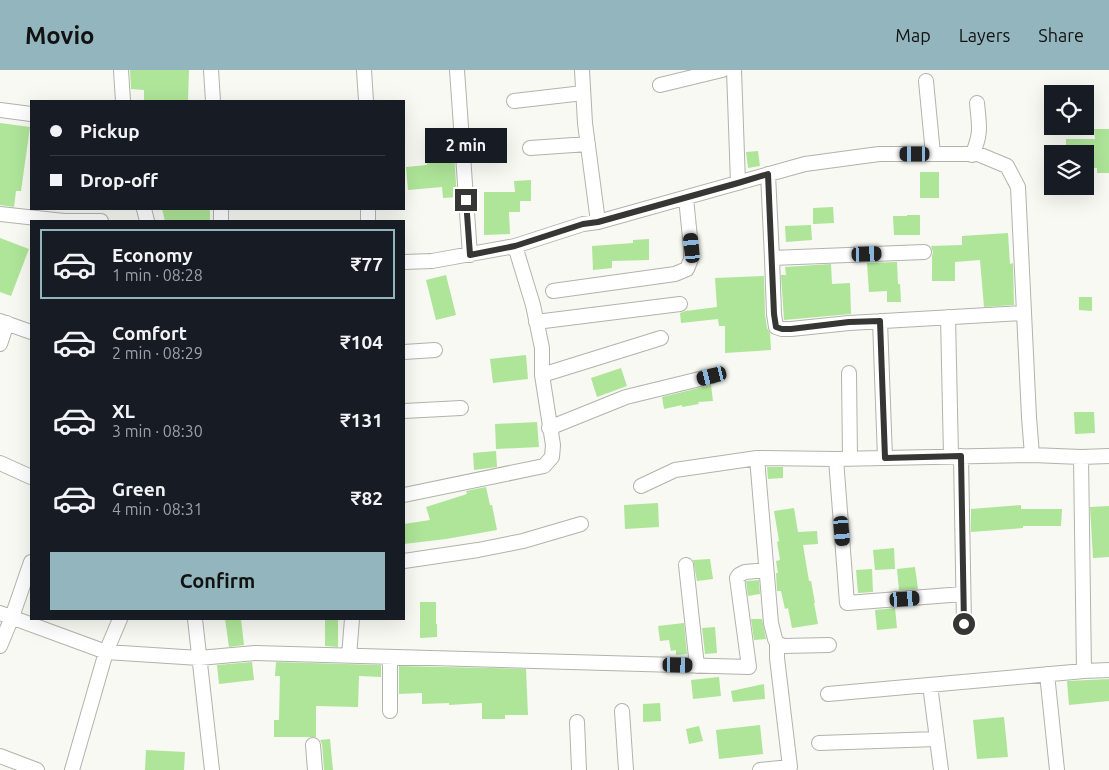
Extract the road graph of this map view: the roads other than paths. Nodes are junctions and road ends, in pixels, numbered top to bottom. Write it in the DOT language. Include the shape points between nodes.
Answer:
graph roads {
  1 [pos="120,70"];
  2 [pos="211,70"];
  3 [pos="364,70"];
  4 [pos="457,70"];
  5 [pos="582,70"];
  6 [pos="722,70"];
  7 [pos="734,70"];
  8 [pos="926,81"];
  9 [pos="660,85"];
  10 [pos="583,93"];
  11 [pos="124,100"];
  12 [pos="213,100"];
  13 [pos="366,100"];
  14 [pos="514,101"];
  15 [pos="977,103"];
  16 [pos="0,110"];
  17 [pos="30,114"];
  18 [pos="588,144"];
  19 [pos="530,148"];
  20 [pos="933,154"];
  21 [pos="972,155"];
  22 [pos="768,174"];
  23 [pos="738,183"];
  24 [pos="686,198"];
  25 [pos="0,214"];
  26 [pos="64,220"];
  27 [pos="598,222"];
  28 [pos="515,246"];
  29 [pos="924,252"];
  30 [pos="470,255"];
  31 [pos="772,258"];
  32 [pos="405,262"];
  33 [pos="553,291"];
  34 [pos="680,304"];
  35 [pos="1024,313"];
  36 [pos="948,318"];
  37 [pos="880,321"];
  38 [pos="4,322"];
  39 [pos="536,322"];
  40 [pos="30,332"];
  41 [pos="661,338"];
  42 [pos="0,344"];
  43 [pos="435,350"];
  44 [pos="405,352"];
  45 [pos="849,373"];
  46 [pos="542,375"];
  47 [pos="712,376"];
  48 [pos="461,408"];
  49 [pos="405,411"];
  50 [pos="549,428"];
  51 [pos="1032,455"];
  52 [pos="956,456"];
  53 [pos="1109,456"];
  54 [pos="1080,457"];
  55 [pos="756,458"];
  56 [pos="843,458"];
  57 [pos="885,458"];
  58 [pos="0,463"];
  59 [pos="30,476"];
  60 [pos="641,486"];
  61 [pos="405,495"];
  62 [pos="581,524"];
  63 [pos="405,561"];
  64 [pos="30,564"];
  65 [pos="686,565"];
  66 [pos="766,570"];
  67 [pos="963,594"];
  68 [pos="6,615"];
  69 [pos="120,620"];
  70 [pos="196,620"];
  71 [pos="352,620"];
  72 [pos="964,624"];
  73 [pos="777,644"];
  74 [pos="830,645"];
  75 [pos="0,646"];
  76 [pos="106,652"];
  77 [pos="349,656"];
  78 [pos="390,657"];
  79 [pos="200,658"];
  80 [pos="697,666"];
  81 [pos="1109,670"];
  82 [pos="1084,672"];
  83 [pos="1047,674"];
  84 [pos="930,685"];
  85 [pos="828,694"];
  86 [pos="390,711"];
  87 [pos="622,711"];
  88 [pos="577,722"];
  89 [pos="937,739"];
  90 [pos="820,743"];
  91 [pos="313,745"];
  92 [pos="0,756"];
  93 [pos="37,770"];
  94 [pos="72,770"];
  95 [pos="212,770"];
  96 [pos="315,770"];
  97 [pos="579,770"];
  98 [pos="626,770"];
  99 [pos="760,770"];
  100 [pos="941,770"];
  101 [pos="1057,770"];
  1 -- 11 [label="street"];
  2 -- 12 [label="street"];
  3 -- 13 [label="street"];
  4 -- 30 [label="street"];
  5 -- 10 [label="street"];
  6 -- 9 [label="street"];
  7 -- 23 [label="street"];
  8 -- 20 [label="street"];
  10 -- 14 [label="street"];
  10 -- 18 [label="street"];
  15 -- 21 [label="street" via="980,132"];
  16 -- 17 [label="street"];
  18 -- 19 [label="street"];
  18 -- 27 [label="street"];
  20 -- 21 [label="street"];
  20 -- 22 [label="street" via="879,154 805,164"];
  21 -- 35 [label="street" via="978,154 1007,166 1018,187"];
  22 -- 23 [label="street"];
  22 -- 31 [label="street"];
  23 -- 24 [label="street"];
  24 -- 27 [label="street"];
  24 -- 33 [label="street" via="692,248 687,269 675,274"];
  25 -- 26 [label="street"];
  27 -- 28 [label="street"];
  28 -- 30 [label="street"];
  28 -- 39 [label="street"];
  29 -- 31 [label="street"];
  30 -- 32 [label="street"];
  31 -- 37 [label="street" via="776,327 791,329"];
  34 -- 39 [label="street"];
  35 -- 36 [label="street"];
  35 -- 51 [label="street"];
  36 -- 37 [label="street"];
  36 -- 52 [label="street"];
  37 -- 57 [label="street"];
  38 -- 40 [label="street"];
  38 -- 42 [label="street"];
  39 -- 46 [label="street" via="542,348"];
  41 -- 46 [label="street"];
  43 -- 44 [label="street"];
  45 -- 56 [label="street"];
  46 -- 50 [label="street"];
  47 -- 50 [label="street" via="626,397"];
  48 -- 49 [label="street"];
  50 -- 61 [label="street" via="552,457 544,466"];
  51 -- 52 [label="street"];
  51 -- 54 [label="street"];
  52 -- 57 [label="street"];
  52 -- 67 [label="street"];
  53 -- 54 [label="street"];
  54 -- 82 [label="street"];
  55 -- 56 [label="street"];
  55 -- 60 [label="street" via="675,470"];
  55 -- 66 [label="street"];
  56 -- 57 [label="street"];
  56 -- 67 [label="street" via="848,603"];
  58 -- 59 [label="street"];
  62 -- 63 [label="street" via="524,541"];
  64 -- 68 [label="street"];
  65 -- 80 [label="street"];
  66 -- 73 [label="street" via="772,628"];
  66 -- 80 [label="street" via="738,575 748,667"];
  67 -- 72 [label="street"];
  68 -- 75 [label="street"];
  68 -- 76 [label="street"];
  69 -- 76 [label="street"];
  70 -- 79 [label="street"];
  71 -- 77 [label="street"];
  73 -- 74 [label="street"];
  73 -- 99 [label="street" via="790,767"];
  76 -- 79 [label="street"];
  76 -- 94 [label="street"];
  77 -- 78 [label="street"];
  77 -- 79 [label="street" via="256,653"];
  78 -- 80 [label="street"];
  78 -- 86 [label="street"];
  79 -- 95 [label="street"];
  81 -- 82 [label="street"];
  82 -- 83 [label="street"];
  83 -- 84 [label="street"];
  83 -- 101 [label="street"];
  84 -- 85 [label="street"];
  84 -- 89 [label="street"];
  87 -- 98 [label="street"];
  88 -- 97 [label="street"];
  89 -- 90 [label="street"];
  89 -- 100 [label="street"];
  91 -- 96 [label="street"];
  92 -- 93 [label="street"];
}
